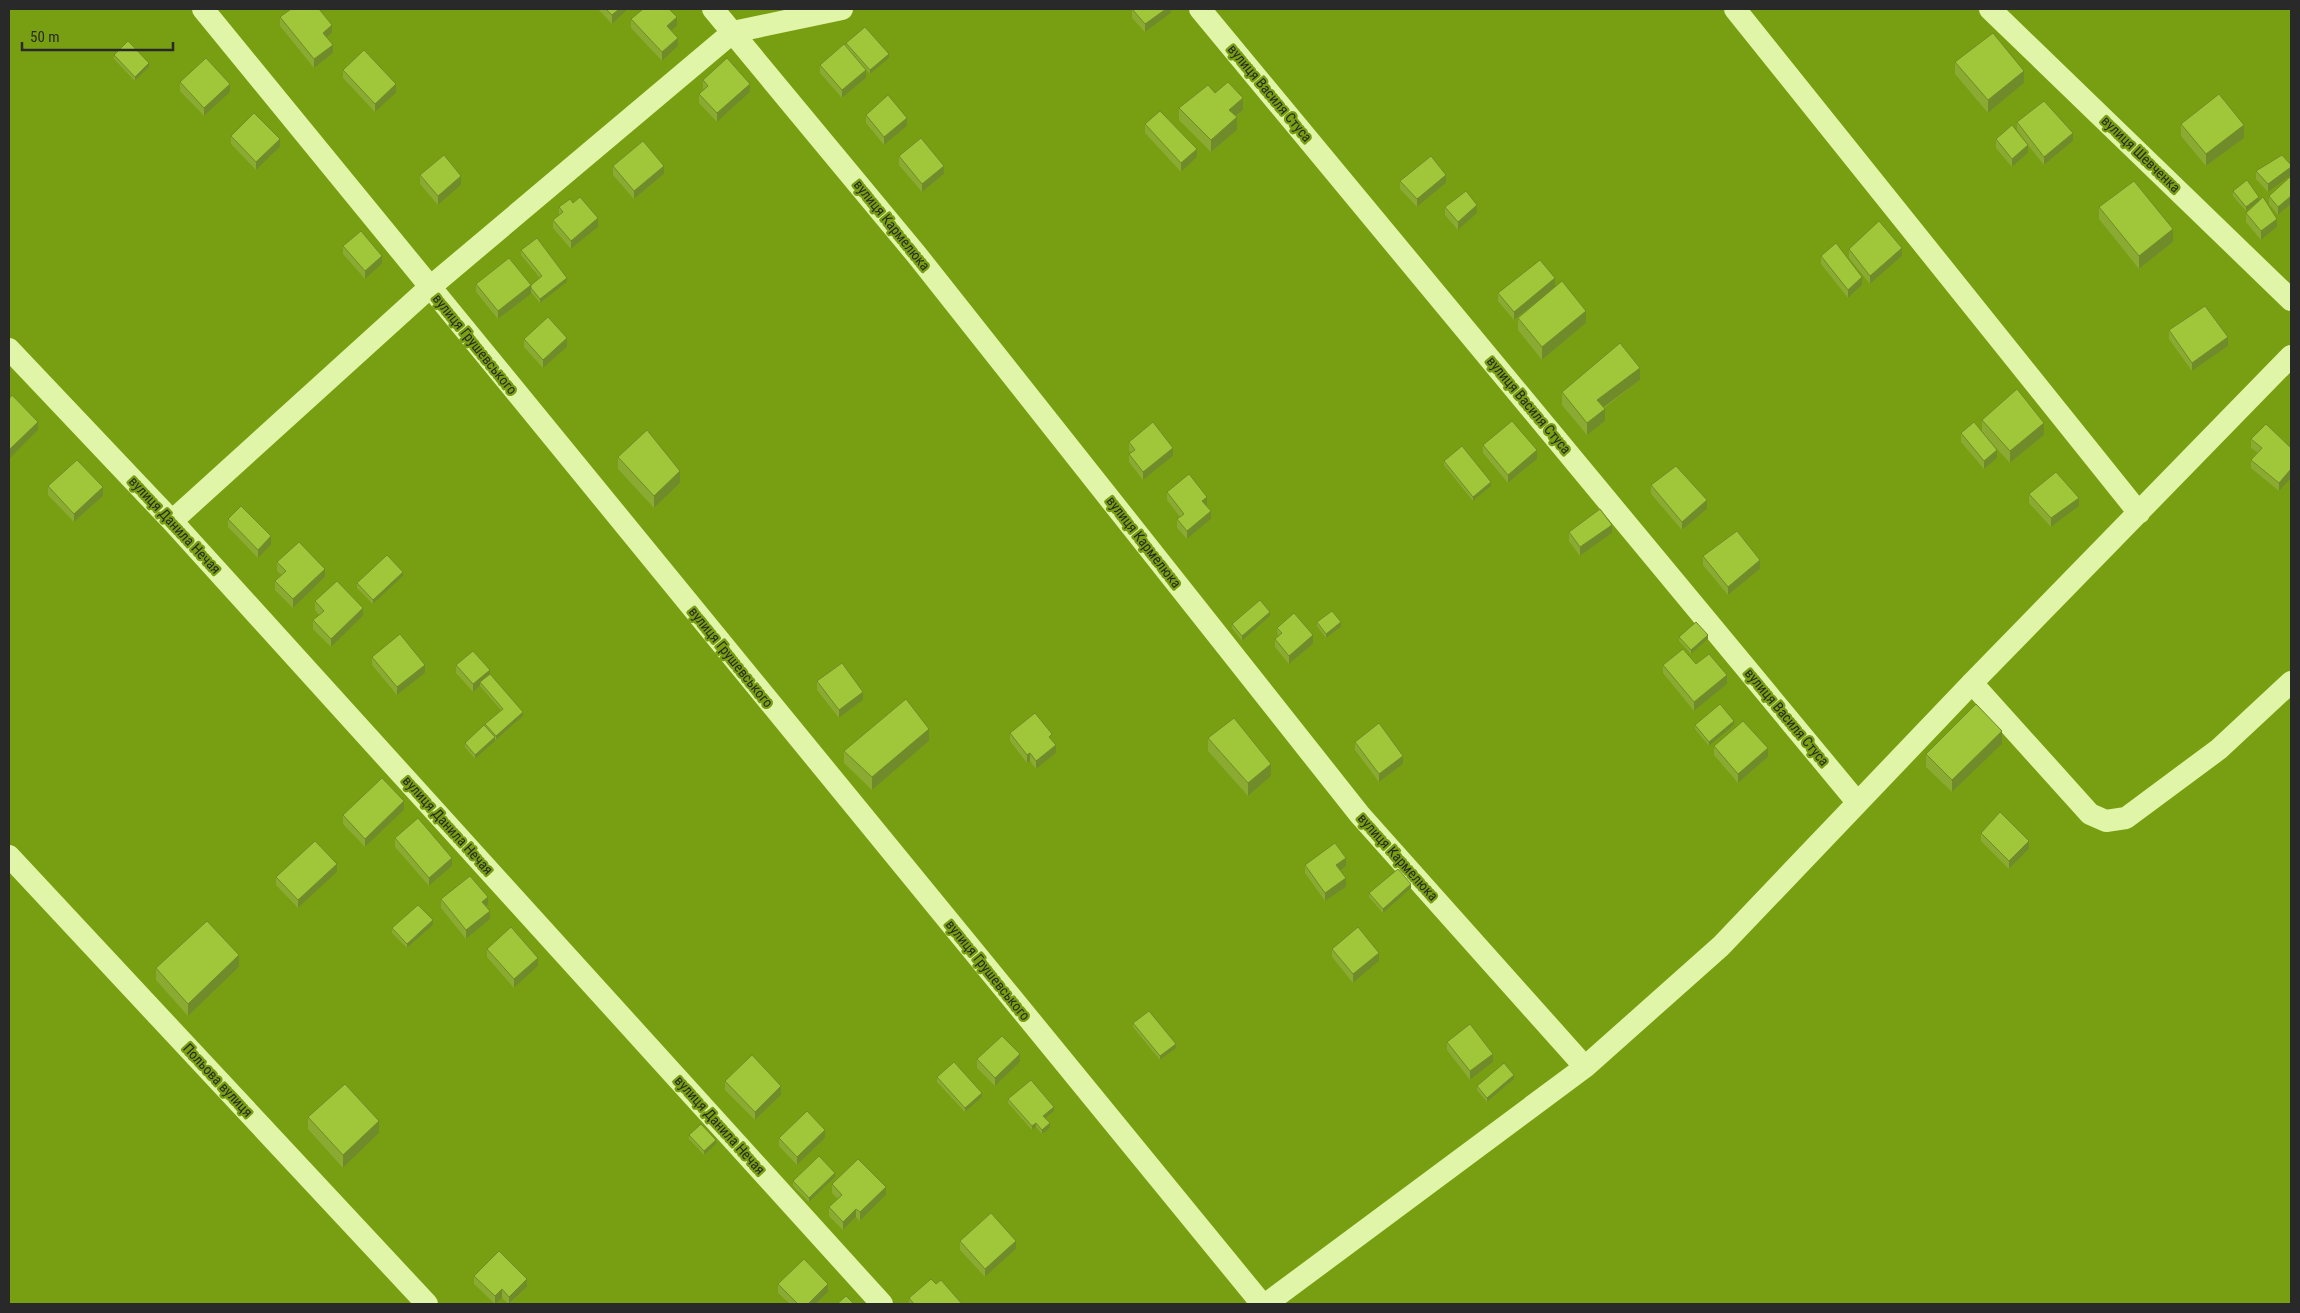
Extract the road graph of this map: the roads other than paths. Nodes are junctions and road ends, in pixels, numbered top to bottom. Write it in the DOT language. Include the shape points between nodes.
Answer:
graph roads {
  1 [pos="203,9"];
  2 [pos="713,9"];
  3 [pos="842,9"];
  4 [pos="1200,9"];
  5 [pos="1735,9"];
  6 [pos="1990,9"];
  7 [pos="733,32"];
  8 [pos="429,288"];
  9 [pos="2291,300"];
  10 [pos="9,350"];
  11 [pos="2291,356"];
  12 [pos="2138,513"];
  13 [pos="172,521"];
  14 [pos="2291,682"];
  15 [pos="1972,683"];
  16 [pos="1857,802"];
  17 [pos="9,856"];
  18 [pos="1585,1067"];
  19 [pos="428,1304"];
  20 [pos="882,1304"];
  21 [pos="1262,1304"];
  22 [pos="1266,1304"];
  1 -- 8 [label="street, вулиця Грушевського"];
  2 -- 7 [label="street, вулиця Кармелюка"];
  3 -- 7 [label="street"];
  4 -- 16 [label="street, вулиця Василя Стуса"];
  5 -- 12 [label="street"];
  6 -- 9 [label="street, вулиця Шевченка"];
  7 -- 8 [label="street"];
  7 -- 18 [label="street, вулиця Кармелюка" via="916,254 1360,815"];
  8 -- 13 [label="street"];
  8 -- 21 [label="street, вулиця Грушевського"];
  10 -- 13 [label="street, вулиця Данила Нечая"];
  11 -- 12 [label="street"];
  12 -- 15 [label="street"];
  13 -- 20 [label="street, вулиця Данила Нечая"];
  14 -- 15 [label="street" via="2219,749 2126,818 2106,821 2090,814"];
  15 -- 16 [label="street"];
  16 -- 18 [label="street" via="1721,946"];
  17 -- 19 [label="street, Польова вулиця"];
  18 -- 22 [label="street"];
}
